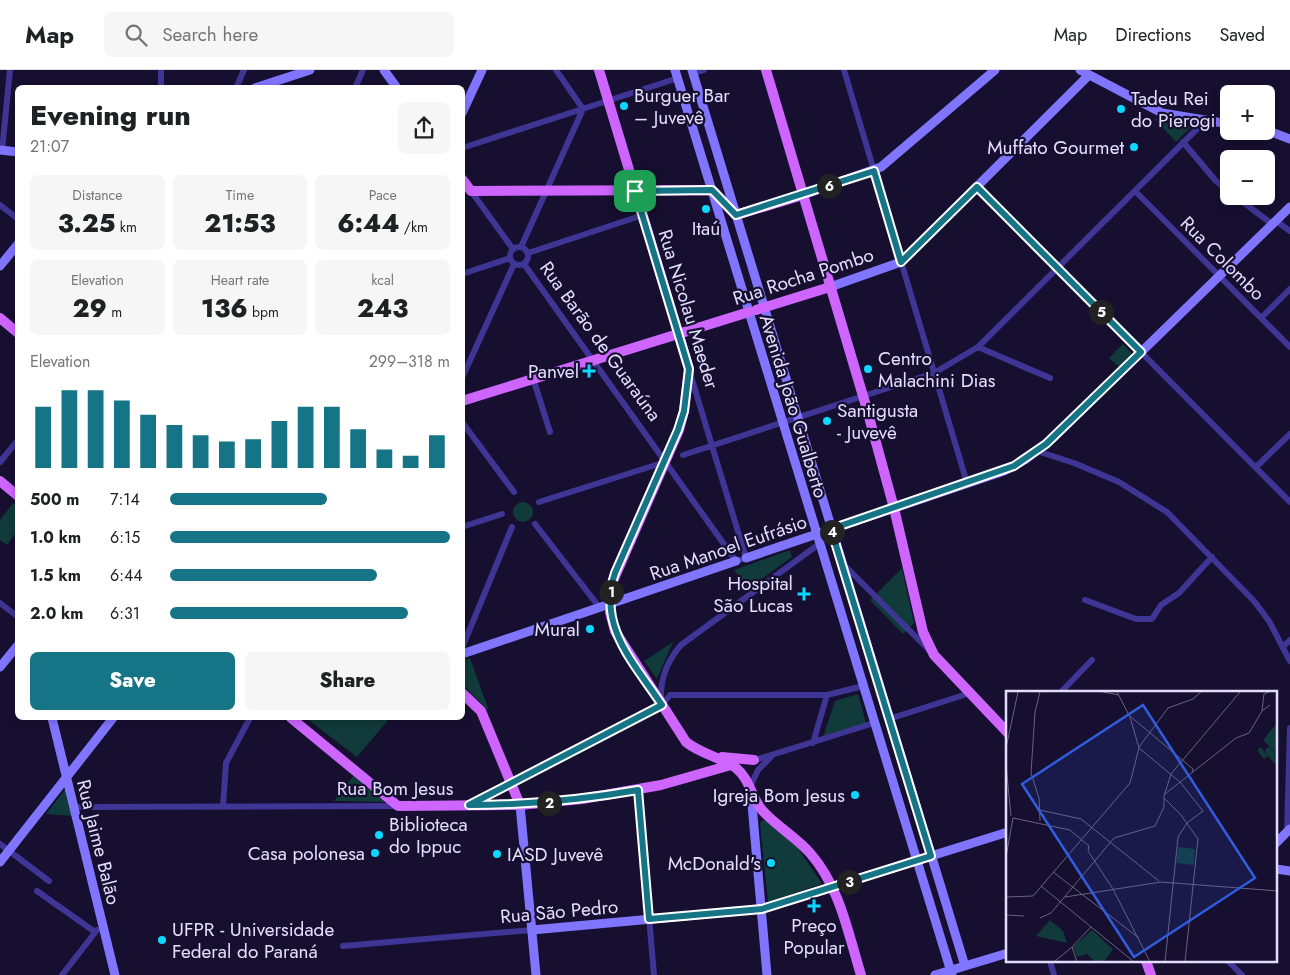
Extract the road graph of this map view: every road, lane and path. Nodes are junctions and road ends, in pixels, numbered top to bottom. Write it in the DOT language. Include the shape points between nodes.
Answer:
graph roads {
  1 [pos="10,70"];
  2 [pos="161,70"];
  3 [pos="244,70"];
  4 [pos="310,70"];
  5 [pos="363,70"];
  6 [pos="384,70"];
  7 [pos="482,70"];
  8 [pos="556,70"];
  9 [pos="599,70"];
  10 [pos="704,70"];
  11 [pos="766,70"];
  12 [pos="844,70"];
  13 [pos="995,70"];
  14 [pos="1080,70"];
  15 [pos="693,72"];
  16 [pos="677,74"];
  17 [pos="1089,75"];
  18 [pos="161,85"];
  19 [pos="237,85"];
  20 [pos="264,85"];
  21 [pos="356,85"];
  22 [pos="395,85"];
  23 [pos="608,101"];
  24 [pos="465,107"];
  25 [pos="583,109"];
  26 [pos="1206,120"];
  27 [pos="1220,122"];
  28 [pos="1275,133"];
  29 [pos="1290,139"];
  30 [pos="1183,142"];
  31 [pos="465,147"];
  32 [pos="1,151"];
  33 [pos="15,152"];
  34 [pos="874,171"];
  35 [pos="1220,184"];
  36 [pos="465,187"];
  37 [pos="977,187"];
  38 [pos="712,190"];
  39 [pos="546,191"];
  40 [pos="635,191"];
  41 [pos="1135,191"];
  42 [pos="803,195"];
  43 [pos="0,205"];
  44 [pos="1248,205"];
  45 [pos="1290,207"];
  46 [pos="736,215"];
  47 [pos="643,216"];
  48 [pos="15,217"];
  49 [pos="721,220"];
  50 [pos="1274,223"];
  51 [pos="1290,232"];
  52 [pos="521,247"];
  53 [pos="15,248"];
  54 [pos="513,249"];
  55 [pos="528,252"];
  56 [pos="512,261"];
  57 [pos="901,262"];
  58 [pos="524,264"];
  59 [pos="0,266"];
  60 [pos="1057,268"];
  61 [pos="465,273"];
  62 [pos="1219,276"];
  63 [pos="830,286"];
  64 [pos="1290,289"];
  65 [pos="756,310"];
  66 [pos="0,318"];
  67 [pos="1261,318"];
  68 [pos="15,330"];
  69 [pos="679,335"];
  70 [pos="978,347"];
  71 [pos="1290,347"];
  72 [pos="1141,352"];
  73 [pos="593,360"];
  74 [pos="689,369"];
  75 [pos="465,371"];
  76 [pos="934,373"];
  77 [pos="533,378"];
  78 [pos="1050,378"];
  79 [pos="863,396"];
  80 [pos="465,400"];
  81 [pos="797,418"];
  82 [pos="782,423"];
  83 [pos="465,426"];
  84 [pos="550,432"];
  85 [pos="1290,434"];
  86 [pos="15,444"];
  87 [pos="712,445"];
  88 [pos="1037,451"];
  89 [pos="683,455"];
  90 [pos="0,462"];
  91 [pos="665,462"];
  92 [pos="1256,468"];
  93 [pos="0,481"];
  94 [pos="967,483"];
  95 [pos="514,492"];
  96 [pos="15,494"];
  97 [pos="539,502"];
  98 [pos="1290,502"];
  99 [pos="894,508"];
  100 [pos="502,514"];
  101 [pos="535,524"];
  102 [pos="465,525"];
  103 [pos="512,527"];
  104 [pos="831,529"];
  105 [pos="816,534"];
  106 [pos="741,541"];
  107 [pos="796,541"];
  108 [pos="819,544"];
  109 [pos="727,548"];
  110 [pos="802,556"];
  111 [pos="1212,557"];
  112 [pos="746,558"];
  113 [pos="736,561"];
  114 [pos="841,562"];
  115 [pos="1085,600"];
  116 [pos="0,603"];
  117 [pos="605,606"];
  118 [pos="15,615"];
  119 [pos="1290,640"];
  120 [pos="465,641"];
  121 [pos="1283,646"];
  122 [pos="15,649"];
  123 [pos="465,653"];
  124 [pos="934,655"];
  125 [pos="1092,660"];
  126 [pos="1290,661"];
  127 [pos="0,667"];
  128 [pos="863,686"];
  129 [pos="1062,691"];
  130 [pos="970,693"];
  131 [pos="465,695"];
  132 [pos="827,695"];
  133 [pos="662,705"];
  134 [pos="889,719"];
  135 [pos="53,720"];
  136 [pos="111,720"];
  137 [pos="249,720"];
  138 [pos="292,720"];
  139 [pos="874,723"];
  140 [pos="1290,728"];
  141 [pos="1006,731"];
  142 [pos="813,743"];
  143 [pos="61,753"];
  144 [pos="714,756"];
  145 [pos="772,756"];
  146 [pos="754,760"];
  147 [pos="79,762"];
  148 [pos="731,765"];
  149 [pos="67,777"];
  150 [pos="512,783"];
  151 [pos="750,787"];
  152 [pos="638,790"];
  153 [pos="469,805"];
  154 [pos="520,805"];
  155 [pos="223,806"];
  156 [pos="398,806"];
  157 [pos="74,807"];
  158 [pos="1289,830"];
  159 [pos="1006,833"];
  160 [pos="1278,841"];
  161 [pos="0,844"];
  162 [pos="8,851"];
  163 [pos="931,856"];
  164 [pos="917,861"];
  165 [pos="0,862"];
  166 [pos="50,881"];
  167 [pos="834,887"];
  168 [pos="37,891"];
  169 [pos="762,909"];
  170 [pos="649,919"];
  171 [pos="102,923"];
  172 [pos="532,930"];
  173 [pos="95,932"];
  174 [pos="343,946"];
  175 [pos="1006,954"];
  176 [pos="1050,962"];
  177 [pos="1146,962"];
  178 [pos="1229,962"];
  179 [pos="966,971"];
  180 [pos="951,973"];
  181 [pos="62,975"];
  182 [pos="115,975"];
  183 [pos="536,975"];
  184 [pos="654,975"];
  185 [pos="767,975"];
  186 [pos="861,975"];
  187 [pos="935,975"];
  188 [pos="1054,975"];
  189 [pos="1151,975"];
  190 [pos="1242,975"];
  1 -- 32 [label="street"];
  2 -- 18 [label="street"];
  3 -- 19 [label="street"];
  4 -- 20 [label="street"];
  5 -- 21 [label="street"];
  6 -- 22 [label="street"];
  7 -- 24 [label="street"];
  8 -- 25 [label="street"];
  9 -- 23 [label="main road, Rua Nicolau Maeder"];
  10 -- 15 [label="street"];
  11 -- 42 [label="main road"];
  12 -- 34 [label="street"];
  13 -- 34 [label="street"];
  14 -- 17 [label="street"];
  15 -- 46 [label="street, Avenida João Gualberto"];
  16 -- 23 [label="street"];
  16 -- 38 [label="street, Avenida João Gualberto"];
  17 -- 26 [label="street" via="1162,113"];
  17 -- 37 [label="street, Rua Rocha Pombo"];
  23 -- 25 [label="street"];
  23 -- 40 [label="main road, Rua Nicolau Maeder"];
  25 -- 31 [label="street"];
  25 -- 39 [label="street"];
  26 -- 27 [label="street"];
  26 -- 30 [label="street"];
  28 -- 29 [label="street"];
  30 -- 35 [label="street"];
  30 -- 41 [label="street"];
  32 -- 33 [label="street"];
  34 -- 42 [label="street"];
  34 -- 57 [label="street"];
  36 -- 39 [label="main road"];
  36 -- 54 [label="street"];
  37 -- 57 [label="street, Rua Rocha Pombo"];
  37 -- 60 [label="street"];
  38 -- 40 [label="main road"];
  38 -- 46 [label="main road"];
  38 -- 49 [label="street, Avenida João Gualberto"];
  39 -- 40 [label="main road"];
  39 -- 52 [label="street"];
  40 -- 47 [label="main road, Rua Nicolau Maeder"];
  41 -- 60 [label="street"];
  41 -- 62 [label="street, Rua Colombo"];
  42 -- 46 [label="main road"];
  42 -- 63 [label="main road"];
  43 -- 48 [label="street"];
  44 -- 50 [label="street"];
  45 -- 50 [label="street, Rua Manoel Eufrásio"];
  46 -- 49 [label="street"];
  46 -- 65 [label="street, Avenida João Gualberto"];
  47 -- 55 [label="street"];
  47 -- 69 [label="main road, Rua Nicolau Maeder"];
  49 -- 65 [label="street, Avenida João Gualberto"];
  50 -- 51 [label="street"];
  50 -- 62 [label="street, Rua Manoel Eufrásio"];
  52 -- 54 [label="street"];
  52 -- 55 [label="street"];
  53 -- 59 [label="street"];
  54 -- 56 [label="street"];
  55 -- 58 [label="street"];
  56 -- 58 [label="street"];
  56 -- 61 [label="street"];
  56 -- 75 [label="street"];
  57 -- 63 [label="street, Rua Rocha Pombo"];
  57 -- 76 [label="street"];
  58 -- 73 [label="street, Rua Barão de Guaraúna"];
  60 -- 70 [label="street"];
  60 -- 72 [label="street"];
  62 -- 67 [label="street, Rua Colombo"];
  62 -- 72 [label="street, Rua Manoel Eufrásio"];
  63 -- 65 [label="main road, Rua Rocha Pombo"];
  63 -- 79 [label="main road"];
  64 -- 67 [label="street"];
  65 -- 69 [label="main road, Rua Rocha Pombo"];
  65 -- 81 [label="street, Avenida João Gualberto"];
  65 -- 82 [label="street, Avenida João Gualberto"];
  66 -- 68 [label="main road"];
  67 -- 71 [label="street, Rua Colombo"];
  69 -- 73 [label="main road, Rua Rocha Pombo"];
  69 -- 74 [label="main road, Rua Nicolau Maeder"];
  70 -- 76 [label="street"];
  70 -- 78 [label="street"];
  72 -- 88 [label="street, Rua Manoel Eufrásio"];
  72 -- 92 [label="street"];
  73 -- 77 [label="main road, Rua Rocha Pombo"];
  73 -- 91 [label="street, Rua Barão de Guaraúna"];
  74 -- 87 [label="street, Rua Nicolau Maeder"];
  74 -- 91 [label="main road" via="684,411"];
  76 -- 79 [label="street"];
  76 -- 94 [label="street"];
  77 -- 80 [label="main road, Rua Rocha Pombo"];
  77 -- 84 [label="street"];
  79 -- 81 [label="street"];
  79 -- 99 [label="main road"];
  81 -- 82 [label="street"];
  81 -- 104 [label="street, Avenida João Gualberto"];
  82 -- 87 [label="street"];
  82 -- 105 [label="street, Avenida João Gualberto"];
  83 -- 95 [label="street"];
  85 -- 92 [label="street"];
  86 -- 90 [label="street"];
  87 -- 89 [label="street"];
  87 -- 106 [label="street, Rua Nicolau Maeder"];
  88 -- 94 [label="street, Rua Manoel Eufrásio" via="1014,466"];
  88 -- 111 [label="street" via="1096,472 1140,494 1167,512"];
  91 -- 97 [label="street"];
  91 -- 109 [label="street, Rua Barão de Guaraúna"];
  91 -- 117 [label="main road" via="615,573"];
  92 -- 98 [label="street"];
  93 -- 96 [label="main road"];
  94 -- 99 [label="street, Rua Manoel Eufrásio"];
  99 -- 104 [label="street, Rua Manoel Eufrásio"];
  99 -- 124 [label="main road" via="920,624"];
  100 -- 102 [label="street"];
  101 -- 117 [label="street"];
  103 -- 120 [label="street"];
  104 -- 105 [label="street, Rua Manoel Eufrásio"];
  104 -- 114 [label="street, Avenida João Gualberto"];
  105 -- 107 [label="street, Rua Manoel Eufrásio"];
  105 -- 108 [label="street, Avenida João Gualberto"];
  106 -- 109 [label="street" via="734,549"];
  106 -- 112 [label="street, Rua Nicolau Maeder"];
  107 -- 110 [label="street" via="802,548"];
  107 -- 112 [label="street, Rua Manoel Eufrásio"];
  108 -- 110 [label="street"];
  108 -- 128 [label="street, Avenida João Gualberto"];
  109 -- 113 [label="street, Rua Barão de Guaraúna"];
  110 -- 133 [label="street" via="681,645 668,661 664,673"];
  111 -- 115 [label="street" via="1179,593 1162,605 1152,619 1136,619"];
  111 -- 121 [label="street" via="1263,612"];
  112 -- 113 [label="street, Rua Manoel Eufrásio"];
  113 -- 117 [label="street, Rua Manoel Eufrásio"];
  114 -- 124 [label="street"];
  114 -- 134 [label="street, Avenida João Gualberto"];
  116 -- 118 [label="street"];
  117 -- 123 [label="street, Rua Manoel Eufrásio"];
  117 -- 133 [label="main road" via="617,636"];
  119 -- 121 [label="street"];
  121 -- 126 [label="street"];
  122 -- 127 [label="street"];
  124 -- 130 [label="main road"];
  125 -- 129 [label="street"];
  128 -- 132 [label="street"];
  128 -- 139 [label="street, Avenida João Gualberto"];
  130 -- 134 [label="street"];
  130 -- 141 [label="main road"];
  131 -- 150 [label="main road" via="479,707"];
  132 -- 133 [label="street" via="670,695"];
  132 -- 142 [label="street"];
  133 -- 144 [label="main road" via="686,742"];
  133 -- 150 [label="street"];
  134 -- 163 [label="street, Avenida João Gualberto"];
  135 -- 143 [label="street, Rua Jaime Balão"];
  136 -- 147 [label="street"];
  137 -- 155 [label="street" via="226,763"];
  138 -- 156 [label="main road"];
  139 -- 142 [label="street, Rua Bom Jesus"];
  139 -- 164 [label="street, Avenida João Gualberto"];
  140 -- 158 [label="street"];
  142 -- 145 [label="street, Rua Bom Jesus"];
  143 -- 147 [label="street"];
  143 -- 149 [label="street, Rua Jaime Balão"];
  144 -- 146 [label="main road"];
  144 -- 148 [label="main road"];
  145 -- 146 [label="street, Rua Bom Jesus"];
  145 -- 151 [label="street" via="758,770"];
  146 -- 148 [label="street, Rua Bom Jesus"];
  147 -- 149 [label="street"];
  148 -- 151 [label="main road"];
  148 -- 152 [label="main road, Rua Bom Jesus"];
  149 -- 157 [label="street, Rua Jaime Balão"];
  149 -- 162 [label="street"];
  150 -- 153 [label="street"];
  150 -- 154 [label="main road"];
  151 -- 167 [label="main road" via="761,808 809,852"];
  151 -- 169 [label="street"];
  152 -- 154 [label="main road, Rua Bom Jesus"];
  152 -- 170 [label="street"];
  153 -- 154 [label="main road, Rua Bom Jesus"];
  153 -- 156 [label="main road, Rua Bom Jesus"];
  154 -- 172 [label="street"];
  155 -- 156 [label="street, Rua Bom Jesus"];
  155 -- 157 [label="street, Rua Bom Jesus"];
  157 -- 171 [label="street, Rua Jaime Balão"];
  158 -- 160 [label="street"];
  159 -- 163 [label="street, Rua São Pedro"];
  161 -- 162 [label="street"];
  162 -- 165 [label="street"];
  162 -- 166 [label="street"];
  163 -- 164 [label="street, Rua São Pedro"];
  163 -- 179 [label="street, Avenida João Gualberto"];
  164 -- 167 [label="street, Rua São Pedro"];
  164 -- 180 [label="street, Avenida João Gualberto"];
  167 -- 169 [label="street, Rua São Pedro"];
  167 -- 186 [label="main road"];
  168 -- 173 [label="street"];
  169 -- 170 [label="street, Rua São Pedro"];
  169 -- 185 [label="street"];
  170 -- 172 [label="street, Rua São Pedro"];
  170 -- 184 [label="street"];
  171 -- 173 [label="street"];
  171 -- 182 [label="street, Rua Jaime Balão"];
  172 -- 174 [label="street, Rua São Pedro"];
  172 -- 183 [label="street"];
  173 -- 181 [label="street"];
  175 -- 179 [label="street"];
  176 -- 188 [label="street"];
  177 -- 189 [label="main road"];
  178 -- 190 [label="street"];
  179 -- 180 [label="street"];
  180 -- 187 [label="street"];
}
